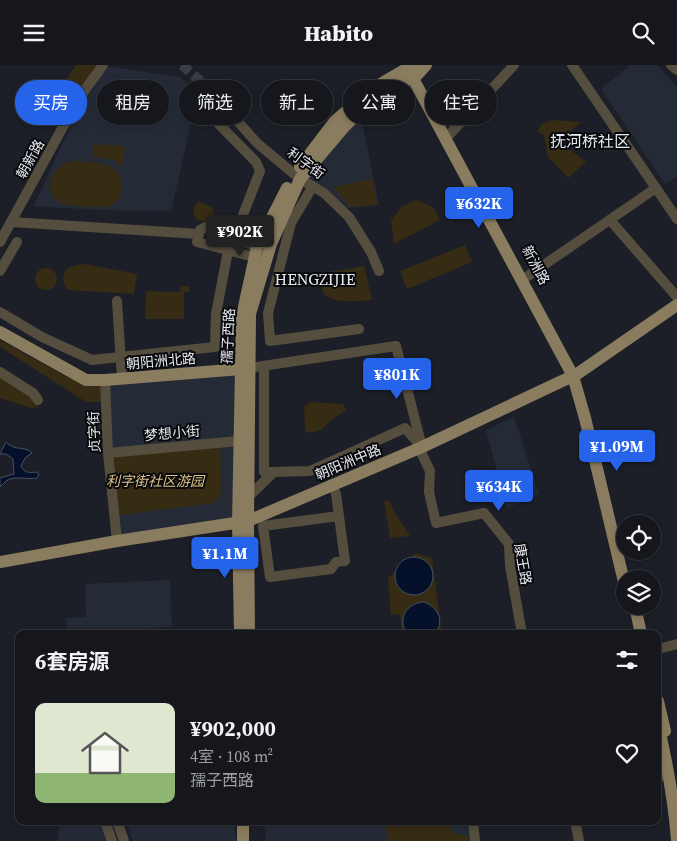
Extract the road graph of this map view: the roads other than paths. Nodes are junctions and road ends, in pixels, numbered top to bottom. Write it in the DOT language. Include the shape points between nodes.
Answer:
graph roads {
  1 [pos="103,65"];
  2 [pos="426,65"];
  3 [pos="514,65"];
  4 [pos="572,65"];
  5 [pos="671,65"];
  6 [pos="412,69"];
  7 [pos="677,70"];
  8 [pos="220,125"];
  9 [pos="241,125"];
  10 [pos="449,135"];
  11 [pos="298,177"];
  12 [pos="312,186"];
  13 [pos="656,188"];
  14 [pos="677,219"];
  15 [pos="610,220"];
  16 [pos="11,222"];
  17 [pos="199,234"];
  18 [pos="234,238"];
  19 [pos="0,242"];
  20 [pos="17,242"];
  21 [pos="229,250"];
  22 [pos="255,252"];
  23 [pos="0,271"];
  24 [pos="379,271"];
  25 [pos="525,278"];
  26 [pos="677,297"];
  27 [pos="116,301"];
  28 [pos="677,305"];
  29 [pos="0,312"];
  30 [pos="359,329"];
  31 [pos="0,332"];
  32 [pos="396,346"];
  33 [pos="120,357"];
  34 [pos="264,366"];
  35 [pos="245,369"];
  36 [pos="0,372"];
  37 [pos="575,375"];
  38 [pos="122,379"];
  39 [pos="105,380"];
  40 [pos="38,400"];
  41 [pos="240,441"];
  42 [pos="420,447"];
  43 [pos="108,453"];
  44 [pos="274,472"];
  45 [pos="332,485"];
  46 [pos="248,497"];
  47 [pos="339,516"];
  48 [pos="243,522"];
  49 [pos="117,541"];
  50 [pos="0,562"];
  51 [pos="621,570"];
  52 [pos="626,570"];
  53 [pos="632,615"];
  54 [pos="637,615"];
  55 [pos="240,630"];
  56 [pos="249,630"];
  57 [pos="521,630"];
  58 [pos="635,630"];
  59 [pos="640,630"];
  60 [pos="677,645"];
  61 [pos="661,648"];
  62 [pos="661,724"];
  63 [pos="661,740"];
  64 [pos="668,776"];
  65 [pos="106,825"];
  66 [pos="118,825"];
  67 [pos="242,825"];
  68 [pos="251,825"];
  69 [pos="473,825"];
  70 [pos="576,825"];
  71 [pos="677,840"];
  72 [pos="112,841"];
  73 [pos="124,841"];
  74 [pos="243,841"];
  75 [pos="251,841"];
  76 [pos="475,841"];
  77 [pos="579,841"];
  1 -- 16 [label="street, 朝新路" via="86,87"];
  2 -- 6 [label="main road, 孺子西路"];
  3 -- 10 [label="street"];
  4 -- 13 [label="street"];
  5 -- 7 [label="street"];
  6 -- 10 [label="main road, 新洲路"];
  6 -- 11 [label="main road, 孺子西路" via="372,89 335,121"];
  6 -- 37 [label="main road, 新洲路"];
  8 -- 18 [label="street" via="256,162 260,171"];
  9 -- 11 [label="street, 利字街" via="257,143"];
  10 -- 25 [label="main road, 新洲路"];
  11 -- 12 [label="street, 利字街"];
  11 -- 22 [label="main road, 孺子西路"];
  11 -- 35 [label="main road, 孺子西路" via="271,244 250,314"];
  12 -- 24 [label="street, 利字街" via="349,217"];
  12 -- 30 [label="street" via="291,223 268,313 270,341"];
  13 -- 14 [label="street"];
  13 -- 15 [label="street"];
  15 -- 25 [label="street"];
  15 -- 26 [label="street"];
  16 -- 17 [label="street"];
  16 -- 19 [label="street, 朝新路"];
  17 -- 18 [label="street" via="200,229 206,227"];
  17 -- 21 [label="street" via="197,242"];
  18 -- 21 [label="street"];
  18 -- 22 [label="street"];
  20 -- 23 [label="street"];
  21 -- 22 [label="street"];
  21 -- 33 [label="street" via="216,314 216,347"];
  22 -- 35 [label="main road, 孺子西路" via="242,316"];
  25 -- 37 [label="main road, 新洲路"];
  27 -- 33 [label="street"];
  28 -- 37 [label="main road, 朝阳洲中路"];
  29 -- 33 [label="street" via="42,337 92,360"];
  31 -- 39 [label="main road, 朝阳洲北路" via="86,380"];
  32 -- 34 [label="street, 朝阳洲北路"];
  32 -- 42 [label="street, 康王路"];
  33 -- 38 [label="street"];
  34 -- 35 [label="street, 朝阳洲北路"];
  34 -- 44 [label="street" via="264,472"];
  35 -- 38 [label="main road, 朝阳洲北路"];
  35 -- 41 [label="main road, 孺子西路"];
  35 -- 46 [label="main road, 孺子西路"];
  36 -- 40 [label="street" via="33,393"];
  37 -- 42 [label="main road, 朝阳洲中路"];
  37 -- 51 [label="main road"];
  37 -- 52 [label="main road" via="588,407"];
  38 -- 39 [label="main road, 朝阳洲北路"];
  39 -- 43 [label="street, 贞字街"];
  41 -- 43 [label="street, 梦想小街"];
  41 -- 48 [label="main road, 孺子西路"];
  42 -- 44 [label="street" via="405,428 310,471"];
  42 -- 45 [label="main road, 朝阳洲中路"];
  42 -- 57 [label="street, 康王路" via="430,471 429,492 436,523 484,513 509,544"];
  43 -- 49 [label="street, 贞字街"];
  44 -- 46 [label="street"];
  45 -- 47 [label="street"];
  45 -- 48 [label="main road, 朝阳洲中路"];
  46 -- 48 [label="main road, 孺子西路"];
  47 -- 47 [label="street" via="345,561 336,562 331,569 270,577 263,526"];
  48 -- 49 [label="main road, 朝阳洲中路"];
  48 -- 55 [label="main road"];
  48 -- 56 [label="main road"];
  49 -- 50 [label="main road, 朝阳洲中路"];
  53 -- 58 [label="main road"];
  54 -- 59 [label="main road"];
  60 -- 61 [label="street"];
  62 -- 64 [label="main road"];
  63 -- 64 [label="main road"];
  64 -- 71 [label="main road"];
  65 -- 72 [label="street"];
  66 -- 73 [label="street"];
  67 -- 74 [label="main road"];
  68 -- 75 [label="main road"];
  69 -- 76 [label="street"];
  70 -- 77 [label="street"];
}
